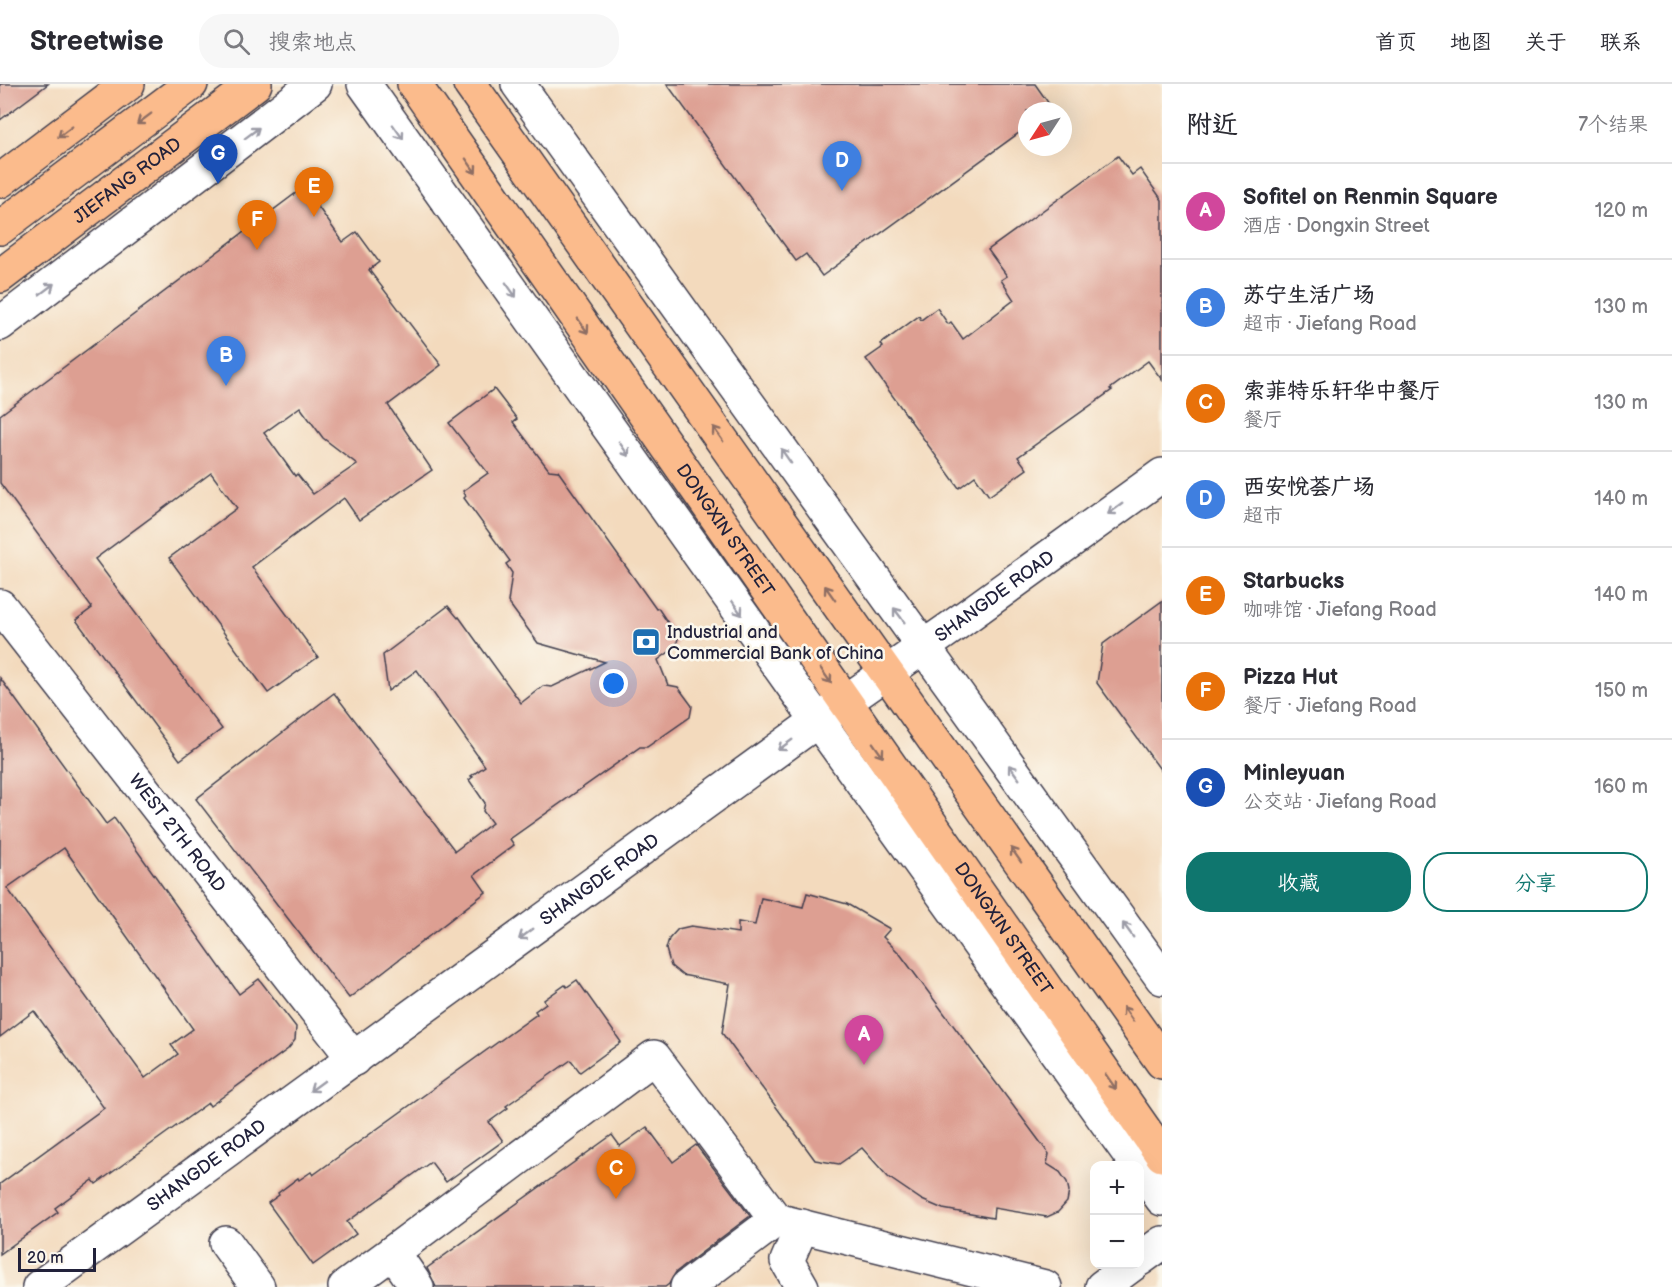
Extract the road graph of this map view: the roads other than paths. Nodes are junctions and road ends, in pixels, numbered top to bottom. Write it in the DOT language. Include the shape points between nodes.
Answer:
graph roads {
  1 [pos="128,84"];
  2 [pos="191,84"];
  3 [pos="255,84"];
  4 [pos="315,84"];
  5 [pos="364,84"];
  6 [pos="414,84"];
  7 [pos="470,84"];
  8 [pos="518,84"];
  9 [pos="0,181"];
  10 [pos="0,228"];
  11 [pos="0,276"];
  12 [pos="0,324"];
  13 [pos="1162,475"];
  14 [pos="0,606"];
  15 [pos="924,647"];
  16 [pos="887,673"];
  17 [pos="844,702"];
  18 [pos="818,721"];
  19 [pos="1162,978"];
  20 [pos="354,1059"];
  21 [pos="1162,1062"];
  22 [pos="1162,1155"];
  23 [pos="1135,1161"];
  24 [pos="1144,1174"];
  25 [pos="1162,1199"];
  26 [pos="789,1223"];
  27 [pos="226,1243"];
  28 [pos="1162,1243"];
  29 [pos="393,1252"];
  30 [pos="1144,1256"];
  31 [pos="1126,1269"];
  32 [pos="39,1287"];
  33 [pos="258,1287"];
  34 [pos="345,1287"];
  35 [pos="417,1287"];
  36 [pos="687,1287"];
  37 [pos="802,1287"];
  38 [pos="1045,1287"];
  39 [pos="1102,1287"];
  1 -- 9 [label="main road, one-way"];
  2 -- 10 [label="main road, one-way"];
  3 -- 11 [label="main road, JIEFANG ROAD"];
  12 -- 4 [label="street, one-way"];
  5 -- 18 [label="street, one-way"];
  6 -- 17 [label="main road, DONGXIN STREET, one-way"];
  16 -- 7 [label="main road, one-way"];
  15 -- 8 [label="street, one-way"];
  13 -- 15 [label="street, SHANGDE ROAD, one-way"];
  14 -- 20 [label="street, WEST 2TH ROAD"];
  15 -- 16 [label="street, SHANGDE ROAD"];
  19 -- 15 [label="street, one-way"];
  16 -- 17 [label="street, SHANGDE ROAD"];
  21 -- 16 [label="main road, one-way"];
  17 -- 18 [label="street, SHANGDE ROAD"];
  17 -- 22 [label="main road, DONGXIN STREET, one-way"];
  18 -- 20 [label="street, SHANGDE ROAD, one-way"];
  18 -- 23 [label="street"];
  20 -- 32 [label="street, SHANGDE ROAD, one-way"];
  24 -- 25 [label="street"];
  26 -- 29 [label="street" via="654,1058"];
  26 -- 36 [label="street"];
  26 -- 37 [label="street" via="787,1261"];
  26 -- 38 [label="street"];
  27 -- 33 [label="street"];
  28 -- 30 [label="street"];
  29 -- 34 [label="street"];
  29 -- 35 [label="street"];
  31 -- 39 [label="street"];
}
